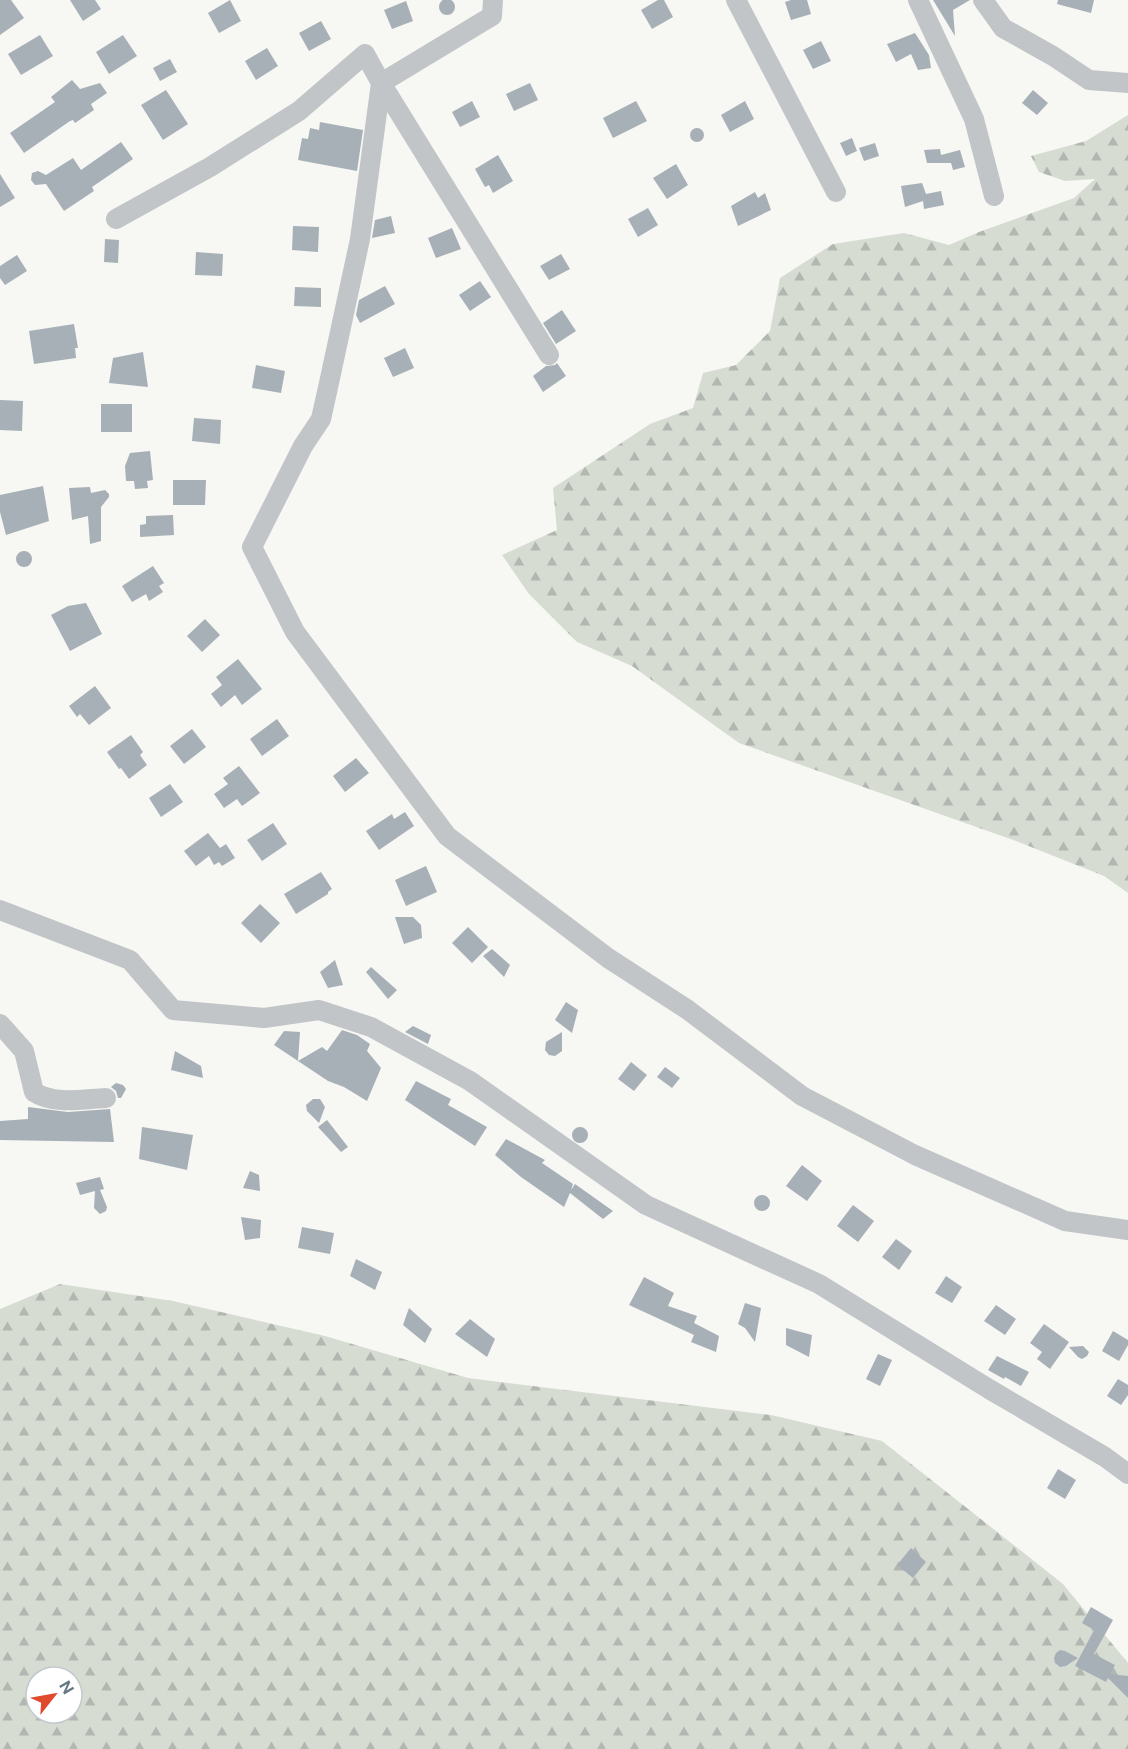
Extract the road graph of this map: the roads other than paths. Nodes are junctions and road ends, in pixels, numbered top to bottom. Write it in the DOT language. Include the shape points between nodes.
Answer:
graph roads {
  1 [pos="493,0"];
  2 [pos="736,0"];
  3 [pos="918,0"];
  4 [pos="983,0"];
  5 [pos="1128,82"];
  6 [pos="381,83"];
  7 [pos="836,192"];
  8 [pos="994,196"];
  9 [pos="116,219"];
  10 [pos="549,355"];
  11 [pos="1,914"];
  12 [pos="0,1024"];
  13 [pos="106,1098"];
  14 [pos="1128,1230"];
  15 [pos="1128,1474"];
  1 -- 6 [label="street" via="492,16"];
  2 -- 7 [label="street"];
  3 -- 8 [label="street" via="974,119"];
  4 -- 5 [label="street" via="1003,28 1089,80"];
  6 -- 9 [label="street" via="365,54 299,111"];
  6 -- 10 [label="street"];
  6 -- 14 [label="street" via="360,239 321,419 303,446 252,547 295,632 447,836 608,958 688,1010 802,1096 915,1155 1065,1221"];
  11 -- 15 [label="street" via="130,960 173,1010 264,1018 319,1010 371,1026 470,1081 646,1205 819,1284"];
  12 -- 13 [label="street" via="24,1051 34,1092 41,1097"];
}
